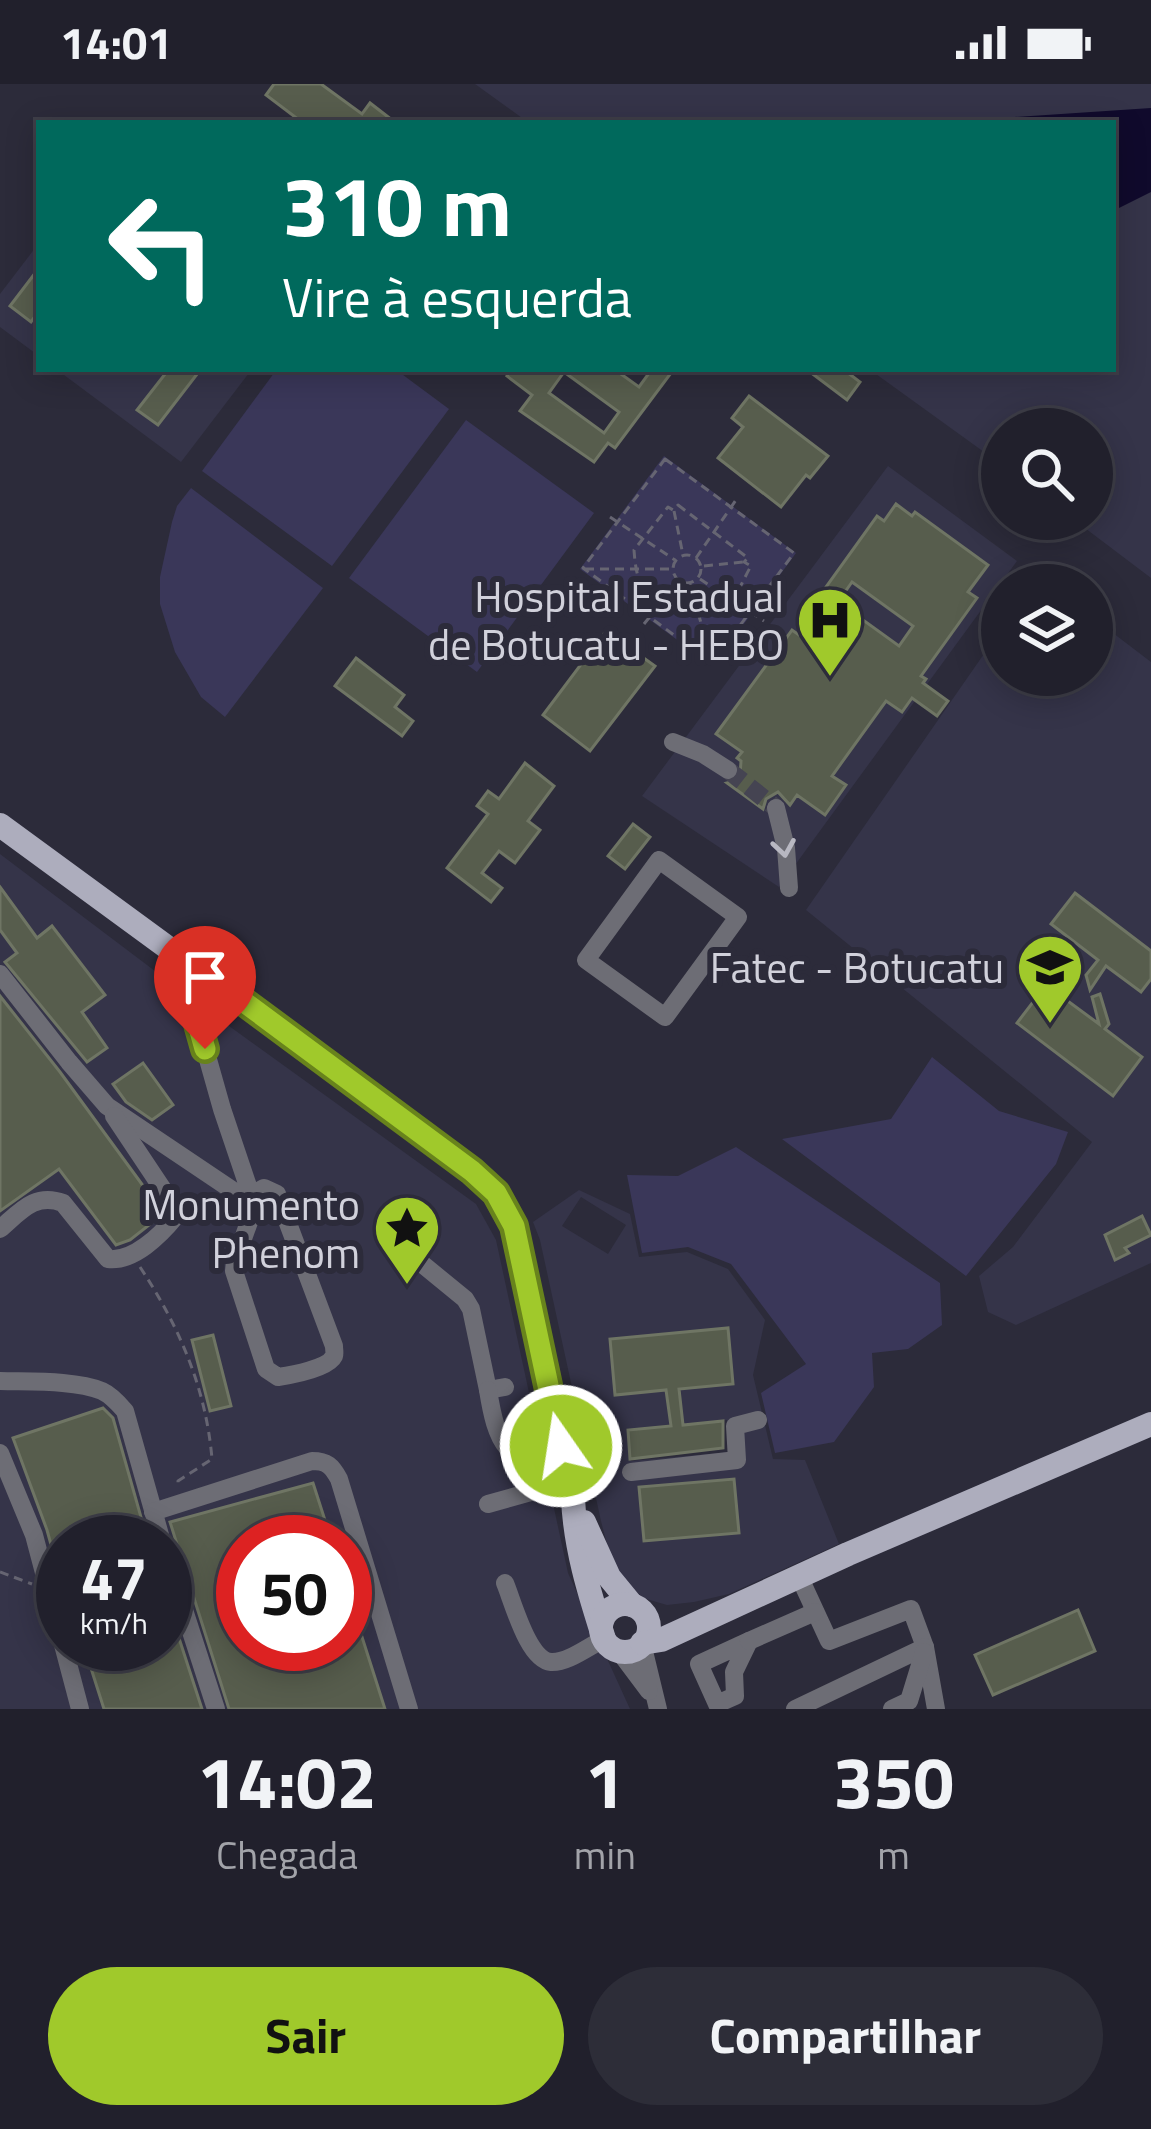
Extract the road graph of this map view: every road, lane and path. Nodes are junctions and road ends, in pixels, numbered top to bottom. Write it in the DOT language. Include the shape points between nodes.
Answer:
graph roads {
  1 [pos="736,500"];
  2 [pos="731,507"];
  3 [pos="673,510"];
  4 [pos="610,517"];
  5 [pos="618,522"];
  6 [pos="714,532"];
  7 [pos="642,538"];
  8 [pos="683,556"];
  9 [pos="696,558"];
  10 [pos="676,561"];
  11 [pos="745,562"];
  12 [pos="701,566"];
  13 [pos="583,568"];
  14 [pos="636,569"];
  15 [pos="674,569"];
  16 [pos="698,578"];
  17 [pos="679,580"];
  18 [pos="690,583"];
  19 [pos="731,599"];
  20 [pos="661,603"];
  21 [pos="750,612"];
  22 [pos="698,613"];
  23 [pos="650,617"];
  24 [pos="764,621"];
  25 [pos="644,624"];
  26 [pos="712,663"];
  27 [pos="673,742"];
  28 [pos="728,770"];
  29 [pos="776,808"];
  30 [pos="0,825"];
  31 [pos="789,888"];
  32 [pos="703,964"];
  33 [pos="201,970"];
  34 [pos="0,974"];
  35 [pos="721,976"];
  36 [pos="107,1106"];
  37 [pos="251,1195"];
  38 [pos="0,1229"];
  39 [pos="396,1253"];
  40 [pos="132,1256"];
  41 [pos="0,1381"];
  42 [pos="758,1420"];
  43 [pos="1151,1424"];
  44 [pos="0,1454"];
  45 [pos="631,1472"];
  46 [pos="569,1479"];
  47 [pos="183,1501"];
  48 [pos="488,1504"];
  49 [pos="152,1512"];
  50 [pos="153,1515"];
  51 [pos="36,1543"];
  52 [pos="0,1572"];
  53 [pos="799,1576"];
  54 [pos="506,1583"];
  55 [pos="36,1584"];
  56 [pos="736,1604"];
  57 [pos="635,1607"];
  58 [pos="815,1612"];
  59 [pos="192,1635"];
  60 [pos="749,1641"];
  61 [pos="622,1644"];
  62 [pos="926,1647"];
  63 [pos="70,1671"];
  64 [pos="652,1706"];
  65 [pos="80,1709"];
  66 [pos="216,1709"];
  67 [pos="409,1709"];
  68 [pos="794,1709"];
  69 [pos="892,1709"];
  70 [pos="936,1709"];
  1 -- 2 [label="path"];
  2 -- 5 [label="path" via="664,459"];
  2 -- 6 [label="path"];
  2 -- 21 [label="path" via="794,554"];
  3 -- 6 [label="path" via="678,505"];
  3 -- 7 [label="path"];
  3 -- 8 [label="path"];
  4 -- 5 [label="path"];
  5 -- 7 [label="path"];
  5 -- 13 [label="path"];
  6 -- 9 [label="path"];
  6 -- 11 [label="path"];
  7 -- 10 [label="path"];
  7 -- 14 [label="path"];
  8 -- 9 [label="path"];
  8 -- 10 [label="path"];
  9 -- 12 [label="path"];
  10 -- 15 [label="path"];
  11 -- 12 [label="path"];
  11 -- 19 [label="path" via="751,566"];
  12 -- 16 [label="path"];
  13 -- 14 [label="path"];
  13 -- 23 [label="path"];
  14 -- 15 [label="path"];
  14 -- 20 [label="path"];
  15 -- 17 [label="path"];
  16 -- 18 [label="path"];
  16 -- 19 [label="path"];
  17 -- 18 [label="path"];
  17 -- 20 [label="path"];
  18 -- 22 [label="path"];
  19 -- 21 [label="path"];
  19 -- 22 [label="path"];
  20 -- 22 [label="path"];
  20 -- 23 [label="path"];
  21 -- 24 [label="path"];
  21 -- 26 [label="path"];
  22 -- 26 [label="path"];
  23 -- 25 [label="path"];
  23 -- 26 [label="path"];
  27 -- 28 [label="lane"];
  29 -- 31 [label="lane, one-way"];
  30 -- 33 [label="main road"];
  32 -- 32 [label="lane" via="738,916 659,860 586,960 665,1017"];
  32 -- 35 [label="lane"];
  33 -- 37 [label="lane" via="196,1017"];
  33 -- 46 [label="main road" via="496,1193 514,1226"];
  34 -- 36 [label="lane"];
  36 -- 37 [label="lane"];
  36 -- 40 [label="lane" via="176,1210"];
  37 -- 37 [label="lane" via="234,1266 240,1295 266,1369 278,1377 302,1373 330,1361 334,1346 277,1194 264,1188"];
  38 -- 40 [label="lane" via="31,1203 53,1199 108,1259"];
  39 -- 46 [label="lane" via="410,1254 468,1302 496,1389 493,1423 502,1442"];
  40 -- 47 [label="path" via="186,1346 210,1439 212,1460 178,1480"];
  41 -- 49 [label="lane" via="80,1386 117,1401"];
  42 -- 45 [label="lane" via="735,1426 736,1460"];
  43 -- 53 [label="main road"];
  44 -- 51 [label="lane"];
  46 -- 48 [label="lane"];
  46 -- 57 [label="main road" via="609,1577"];
  46 -- 61 [label="main road" via="582,1569"];
  47 -- 49 [label="lane"];
  47 -- 67 [label="lane" via="312,1461 332,1466"];
  49 -- 50 [label="lane"];
  52 -- 55 [label="path"];
  53 -- 56 [label="main road"];
  53 -- 58 [label="lane"];
  54 -- 61 [label="lane" via="539,1657 563,1660"];
  56 -- 57 [label="main road" via="673,1616"];
  56 -- 61 [label="main road" via="661,1640"];
  57 -- 61 [label="main road" via="648,1624"];
  57 -- 61 [label="main road" via="619,1605 601,1625"];
  58 -- 60 [label="lane"];
  58 -- 62 [label="lane" via="830,1641 911,1609"];
  59 -- 66 [label="lane"];
  61 -- 64 [label="lane"];
  61 -- 64 [label="lane"];
  62 -- 68 [label="lane"];
  62 -- 69 [label="lane" via="909,1701"];
  62 -- 70 [label="lane"];
  63 -- 65 [label="lane"];
}
